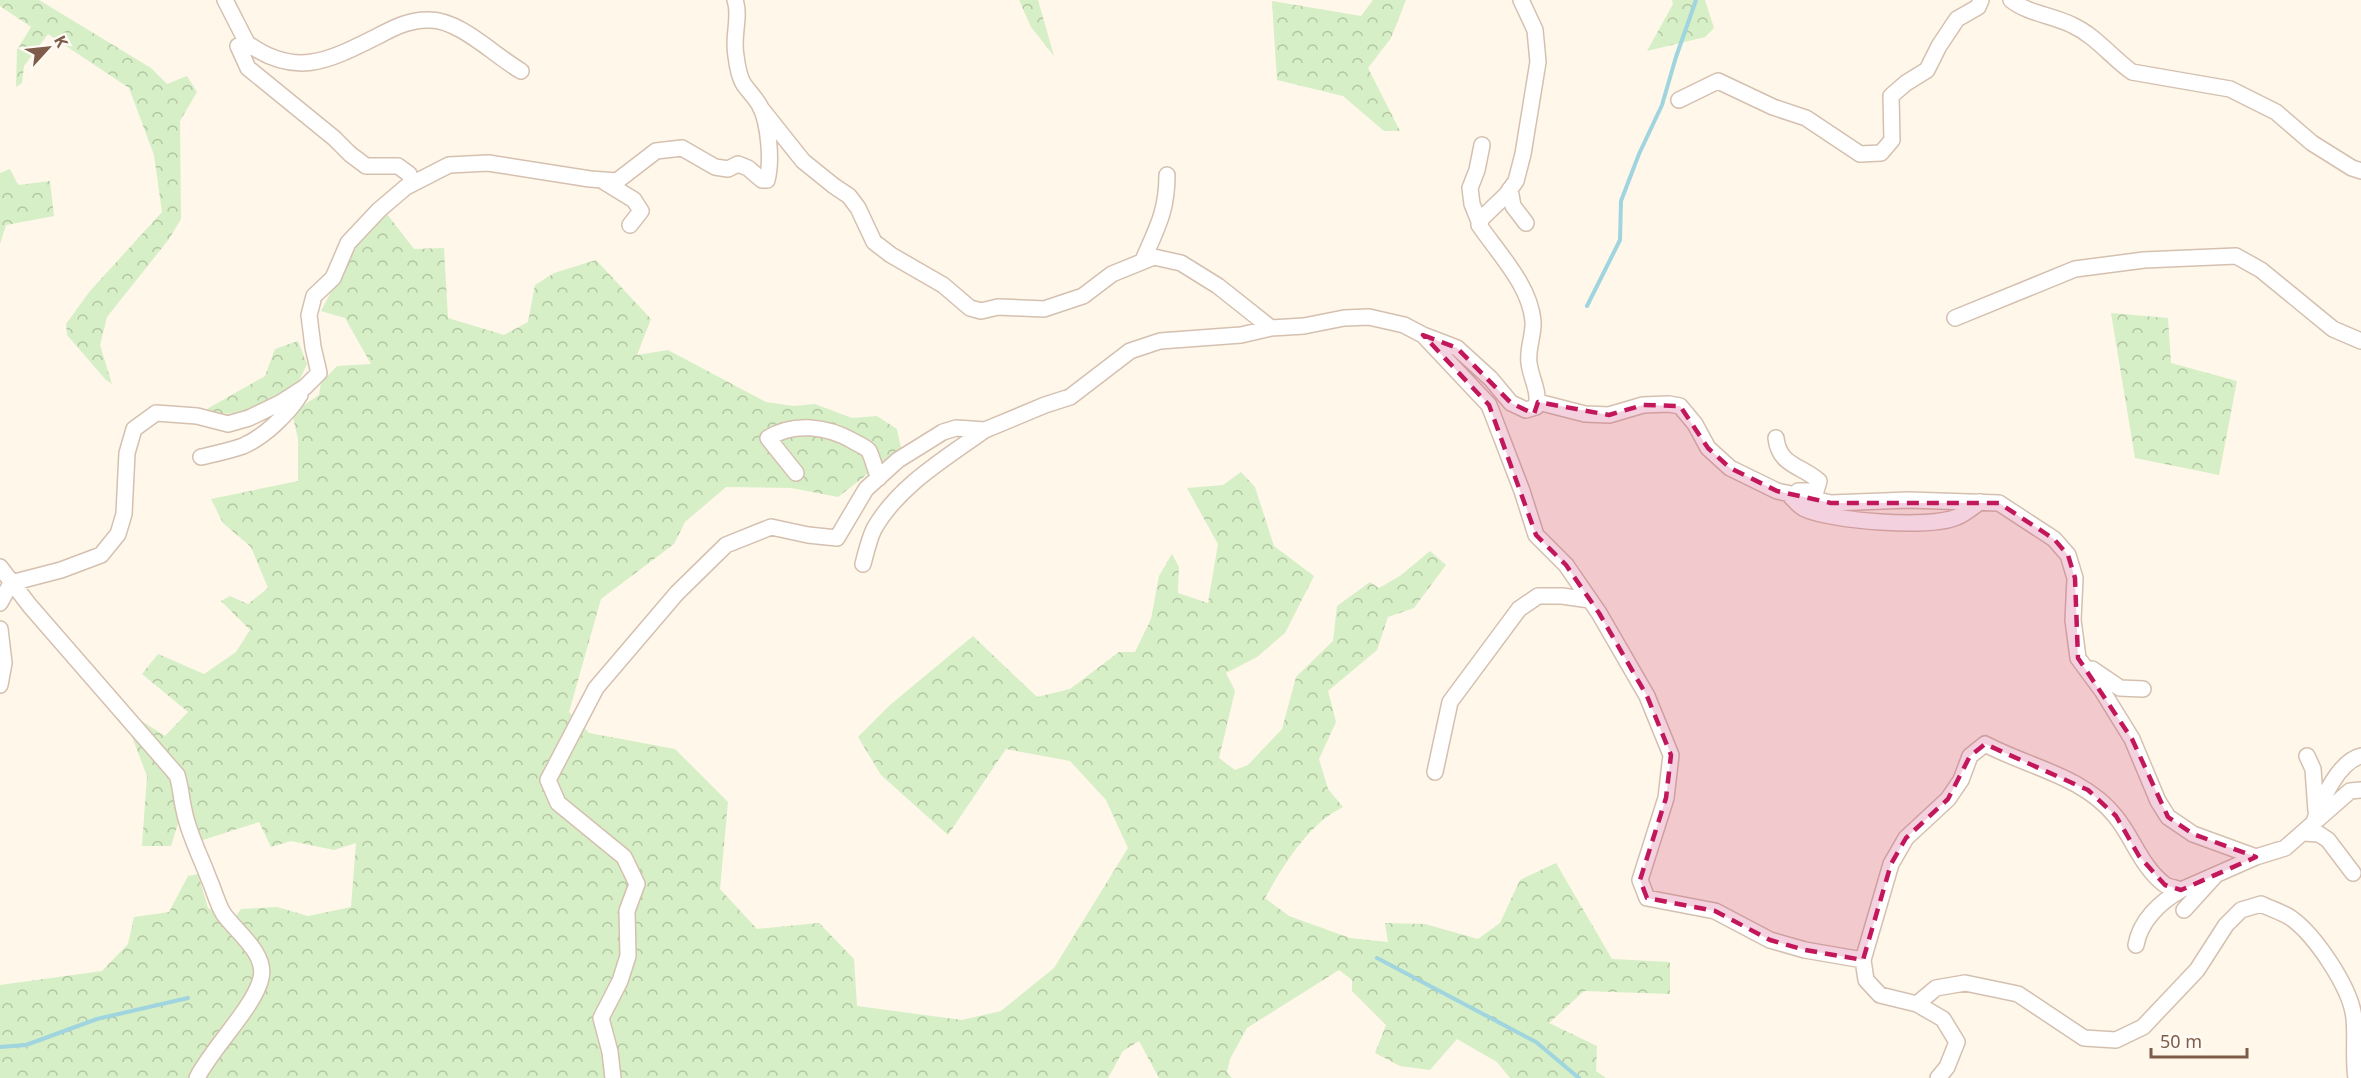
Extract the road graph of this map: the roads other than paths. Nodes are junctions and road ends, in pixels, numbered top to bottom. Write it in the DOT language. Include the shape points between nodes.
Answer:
graph roads {
  1 [pos="225,0"];
  2 [pos="735,0"];
  3 [pos="1521,0"];
  4 [pos="1981,0"];
  5 [pos="2011,0"];
  6 [pos="247,43"];
  7 [pos="521,70"];
  8 [pos="1679,100"];
  9 [pos="760,107"];
  10 [pos="1482,145"];
  11 [pos="2361,171"];
  12 [pos="1167,175"];
  13 [pos="601,180"];
  14 [pos="412,184"];
  15 [pos="1510,189"];
  16 [pos="1526,223"];
  17 [pos="1480,224"];
  18 [pos="630,225"];
  19 [pos="1143,260"];
  20 [pos="1954,318"];
  21 [pos="1271,328"];
  22 [pos="2333,329"];
  23 [pos="2361,329"];
  24 [pos="1423,335"];
  25 [pos="2361,341"];
  26 [pos="305,387"];
  27 [pos="1538,402"];
  28 [pos="986,430"];
  29 [pos="1776,438"];
  30 [pos="201,457"];
  31 [pos="796,473"];
  32 [pos="879,478"];
  33 [pos="1782,492"];
  34 [pos="1980,502"];
  35 [pos="863,564"];
  36 [pos="0,567"];
  37 [pos="11,583"];
  38 [pos="1590,600"];
  39 [pos="0,603"];
  40 [pos="0,629"];
  41 [pos="2078,658"];
  42 [pos="0,685"];
  43 [pos="2143,689"];
  44 [pos="2307,756"];
  45 [pos="2361,756"];
  46 [pos="1435,772"];
  47 [pos="2360,791"];
  48 [pos="2311,824"];
  49 [pos="2256,857"];
  50 [pos="2218,873"];
  51 [pos="2353,873"];
  52 [pos="2181,890"];
  53 [pos="2184,910"];
  54 [pos="2136,945"];
  55 [pos="1863,960"];
  56 [pos="1917,1004"];
  57 [pos="197,1078"];
  58 [pos="613,1078"];
  59 [pos="1938,1078"];
  60 [pos="2356,1078"];
  1 -- 6 [label="street"];
  2 -- 9 [label="street" via="735,55 742,81"];
  3 -- 15 [label="street" via="1535,30 1538,62 1523,154"];
  4 -- 8 [label="street" via="1978,7 1958,19 1927,70 1891,96 1892,140 1881,153 1860,154 1806,117 1773,107 1718,81"];
  5 -- 11 [label="street" via="2021,8 2072,24 2097,40 2132,72 2230,89 2276,112 2312,143"];
  6 -- 7 [label="street" via="274,60 314,62 342,55 395,27 432,20 464,31"];
  6 -- 14 [label="street" via="238,46 248,68 366,166 398,166 409,174"];
  9 -- 13 [label="street" via="771,167 767,180 738,164 728,169 715,167 682,148 656,151 617,181"];
  9 -- 19 [label="street" via="803,161 849,196 874,242 943,285 970,308 1044,309 1083,296 1112,274"];
  10 -- 17 [label="street" via="1470,188"];
  12 -- 19 [label="street" via="1163,216"];
  13 -- 14 [label="street" via="488,163 450,165"];
  13 -- 18 [label="street" via="634,200 640,211"];
  14 -- 26 [label="street" via="379,210 348,243 333,278 314,296 309,315 319,373"];
  15 -- 16 [label="street" via="1514,207"];
  15 -- 17 [label="street"];
  17 -- 27 [label="street" via="1530,303 1533,324 1528,360"];
  19 -- 21 [label="street" via="1154,257 1181,263 1218,286"];
  20 -- 22 [label="street" via="2075,269 2144,260 2236,256 2261,270"];
  21 -- 24 [label="street" via="1369,317 1404,325"];
  21 -- 28 [label="street" via="1241,335 1160,341 1130,351 1070,397"];
  22 -- 23 [label="street"];
  22 -- 25 [label="street"];
  24 -- 27 [label="street" via="1456,348 1511,403 1526,410 1536,407"];
  24 -- 38 [label="street" via="1489,405 1536,535 1566,565"];
  26 -- 30 [label="street" via="296,403 262,435 243,446"];
  26 -- 37 [label="street" via="249,418 228,424 197,416 156,413 134,429 126,453 124,514 118,534 101,555"];
  27 -- 33 [label="street" via="1585,414 1610,415 1643,405 1680,406 1708,448 1730,468"];
  28 -- 32 [label="street" via="956,428 943,432 898,460"];
  28 -- 35 [label="street" via="892,501 873,531"];
  29 -- 33 [label="street" via="1782,458 1819,482 1816,491"];
  31 -- 32 [label="street" via="768,438 794,428 817,428 846,437 868,450"];
  32 -- 58 [label="street" via="866,489 837,538 771,527 726,545 676,593 596,688 548,780 558,803 624,857 637,884 627,911 628,956 600,1018"];
  33 -- 34 [label="street" via="1831,503"];
  33 -- 34 [label="street" via="1802,508 1823,515 1916,524 1957,517"];
  34 -- 41 [label="street" via="1999,503 2054,539 2068,555 2074,578 2073,620"];
  36 -- 37 [label="street"];
  37 -- 39 [label="street"];
  37 -- 57 [label="street" via="177,774 184,811 222,911 250,943 258,962 262,976 254,996"];
  38 -- 46 [label="street" via="1538,596 1519,609 1450,702"];
  38 -- 55 [label="street" via="1647,696 1671,755 1666,798 1640,880 1647,898 1715,911 1770,940 1804,950"];
  40 -- 42 [label="street" via="4,663"];
  41 -- 43 [label="street" via="2120,688"];
  41 -- 49 [label="street" via="2132,739 2168,817 2193,834"];
  44 -- 48 [label="street" via="2313,769"];
  45 -- 48 [label="street" via="2355,757 2335,778"];
  47 -- 48 [label="street" via="2350,791"];
  48 -- 49 [label="street" via="2285,848"];
  48 -- 51 [label="street"];
  49 -- 50 [label="street"];
  50 -- 52 [label="street"];
  50 -- 53 [label="street"];
  52 -- 54 [label="street" via="2151,915"];
  52 -- 55 [label="street" via="2165,885 2139,856 2116,816 2088,790 1985,744 1970,756 1948,799 1906,838 1891,864"];
  55 -- 56 [label="street" via="1866,980 1880,995"];
  56 -- 59 [label="street" via="1943,1019 1957,1042"];
  56 -- 60 [label="street" via="1936,988 1965,983 2018,994 2084,1038 2116,1040 2143,1027 2197,970 2226,925 2241,910 2261,904 2291,919 2326,955 2351,1000"];
}
